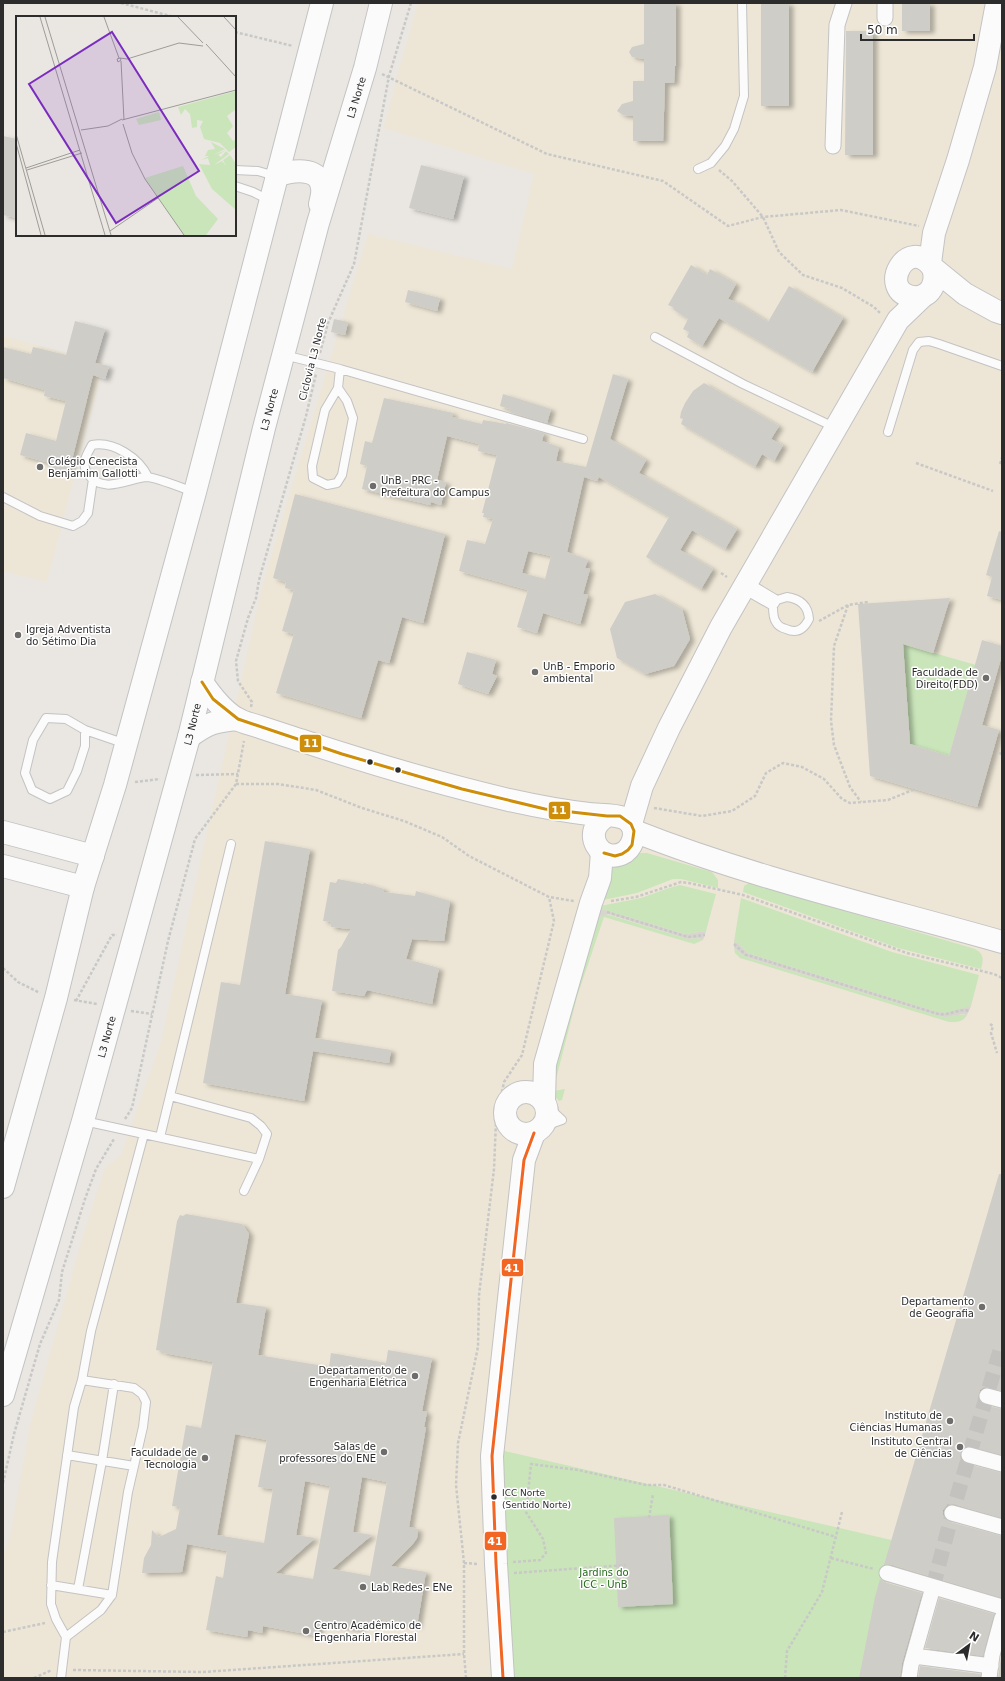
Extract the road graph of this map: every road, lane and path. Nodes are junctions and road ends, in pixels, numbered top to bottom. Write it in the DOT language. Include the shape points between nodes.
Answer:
graph roads {
  1 [pos="121,3"];
  2 [pos="322,3"];
  3 [pos="381,3"];
  4 [pos="411,3"];
  5 [pos="742,3"];
  6 [pos="844,3"];
  7 [pos="884,3"];
  8 [pos="997,3"];
  9 [pos="170,16"];
  10 [pos="885,18"];
  11 [pos="236,32"];
  12 [pos="309,50"];
  13 [pos="389,76"];
  14 [pos="833,146"];
  15 [pos="711,163"];
  16 [pos="698,169"];
  17 [pos="236,170"];
  18 [pos="276,176"];
  19 [pos="236,186"];
  20 [pos="270,200"];
  21 [pos="763,217"];
  22 [pos="318,223"];
  23 [pos="935,231"];
  24 [pos="925,263"];
  25 [pos="900,289"];
  26 [pos="926,294"];
  27 [pos="965,294"];
  28 [pos="1002,312"];
  29 [pos="896,323"];
  30 [pos="655,337"];
  31 [pos="283,355"];
  32 [pos="318,364"];
  33 [pos="1002,366"];
  34 [pos="340,369"];
  35 [pos="338,388"];
  36 [pos="836,428"];
  37 [pos="888,432"];
  38 [pos="583,439"];
  39 [pos="1002,458"];
  40 [pos="916,463"];
  41 [pos="1000,464"];
  42 [pos="148,477"];
  43 [pos="93,479"];
  44 [pos="993,491"];
  45 [pos="195,492"];
  46 [pos="3,497"];
  47 [pos="721,573"];
  48 [pos="738,582"];
  49 [pos="868,602"];
  50 [pos="775,603"];
  51 [pos="848,605"];
  52 [pos="816,623"];
  53 [pos="202,682"];
  54 [pos="243,721"];
  55 [pos="85,730"];
  56 [pos="189,737"];
  57 [pos="126,744"];
  58 [pos="1000,752"];
  59 [pos="1002,757"];
  60 [pos="236,784"];
  61 [pos="915,789"];
  62 [pos="861,802"];
  63 [pos="621,826"];
  64 [pos="3,832"];
  65 [pos="231,844"];
  66 [pos="93,856"];
  67 [pos="3,866"];
  68 [pos="83,888"];
  69 [pos="549,897"];
  70 [pos="591,903"];
  71 [pos="118,935"];
  72 [pos="705,935"];
  73 [pos="1002,942"];
  74 [pos="734,944"];
  75 [pos="1002,978"];
  76 [pos="76,1001"];
  77 [pos="968,1011"];
  78 [pos="990,1024"];
  79 [pos="997,1053"];
  80 [pos="170,1096"];
  81 [pos="539,1099"];
  82 [pos="83,1120"];
  83 [pos="120,1129"];
  84 [pos="513,1129"];
  85 [pos="538,1130"];
  86 [pos="144,1134"];
  87 [pos="160,1137"];
  88 [pos="258,1159"];
  89 [pos="524,1160"];
  90 [pos="3,1187"];
  91 [pos="244,1191"];
  92 [pos="82,1380"];
  93 [pos="114,1384"];
  94 [pos="3,1395"];
  95 [pos="987,1396"];
  96 [pos="1002,1400"];
  97 [pos="68,1455"];
  98 [pos="969,1455"];
  99 [pos="102,1461"];
  100 [pos="1002,1464"];
  101 [pos="134,1466"];
  102 [pos="3,1483"];
  103 [pos="653,1494"];
  104 [pos="842,1512"];
  105 [pos="952,1513"];
  106 [pos="649,1518"];
  107 [pos="1002,1527"];
  108 [pos="836,1537"];
  109 [pos="831,1558"];
  110 [pos="464,1563"];
  111 [pos="626,1565"];
  112 [pos="505,1568"];
  113 [pos="888,1573"];
  114 [pos="51,1585"];
  115 [pos="933,1587"];
  116 [pos="78,1589"];
  117 [pos="112,1595"];
  118 [pos="1002,1607"];
  119 [pos="1002,1618"];
  120 [pos="56,1619"];
  121 [pos="3,1632"];
  122 [pos="66,1637"];
  123 [pos="464,1654"];
  124 [pos="914,1656"];
  125 [pos="990,1672"];
  126 [pos="61,1674"];
  127 [pos="34,1678"];
  128 [pos="466,1678"];
  129 [pos="502,1678"];
  130 [pos="785,1678"];
  131 [pos="909,1678"];
  1 -- 9 [label="path"];
  2 -- 12 [label="street"];
  3 -- 22 [label="street, L3 Norte"];
  4 -- 13 [label="path, Ciclovia L3 Norte"];
  5 -- 15 [label="lane" via="744,96 731,134"];
  6 -- 14 [label="street" via="837,25"];
  7 -- 10 [label="street"];
  8 -- 23 [label="street" via="985,67"];
  11 -- 12 [label="path"];
  12 -- 18 [label="street"];
  13 -- 21 [label="path" via="547,154 662,181 728,226"];
  13 -- 32 [label="path, Ciclovia L3 Norte" via="354,264 328,323"];
  15 -- 16 [label="lane"];
  15 -- 21 [label="path" via="732,181"];
  17 -- 18 [label="lane" via="258,171"];
  18 -- 20 [label="street"];
  18 -- 22 [label="street" via="290,171 303,171 316,176 322,188"];
  19 -- 20 [label="lane"];
  20 -- 45 [label="street"];
  21 -- 23 [label="path" via="841,210"];
  21 -- 29 [label="path" via="779,252 803,275 842,288"];
  22 -- 31 [label="street, L3 Norte"];
  23 -- 24 [label="street"];
  24 -- 25 [label="street" via="906,260 897,270"];
  24 -- 26 [label="street" via="935,281"];
  24 -- 27 [label="street"];
  25 -- 26 [label="street" via="910,296"];
  25 -- 29 [label="street"];
  26 -- 27 [label="street"];
  26 -- 29 [label="street"];
  27 -- 28 [label="street"];
  29 -- 36 [label="street"];
  30 -- 36 [label="lane" via="743,384"];
  31 -- 32 [label="lane"];
  31 -- 53 [label="street, L3 Norte"];
  32 -- 34 [label="lane"];
  32 -- 54 [label="path, Ciclovia L3 Norte" via="256,598 236,661 238,681 252,702"];
  33 -- 37 [label="lane" via="929,341 919,342 913,350"];
  34 -- 35 [label="lane"];
  34 -- 38 [label="lane"];
  35 -- 35 [label="lane" via="347,401 353,418 342,475 338,483 327,485 313,478 312,466 325,410"];
  36 -- 48 [label="street"];
  39 -- 41 [label="path"];
  40 -- 44 [label="path"];
  42 -- 43 [label="lane" via="112,485 102,484"];
  42 -- 43 [label="lane" via="128,455 117,448 100,444 92,446 84,457 87,473"];
  42 -- 45 [label="lane"];
  43 -- 46 [label="lane" via="88,513 82,521 73,526 40,516"];
  45 -- 57 [label="street"];
  47 -- 48 [label="path"];
  48 -- 50 [label="lane"];
  48 -- 63 [label="street"];
  49 -- 51 [label="path"];
  50 -- 50 [label="lane" via="775,621 783,628 795,632 810,619 809,612 802,602 787,598"];
  51 -- 52 [label="path"];
  51 -- 62 [label="path" via="834,646 831,721 834,745 850,788"];
  53 -- 54 [label="street" via="213,700"];
  53 -- 56 [label="street, L3 Norte"];
  54 -- 56 [label="street" via="218,721 204,726"];
  54 -- 60 [label="path, Ciclovia L3 Norte"];
  54 -- 63 [label="street" via="342,754 462,789"];
  55 -- 55 [label="lane" via="66,719 46,718 33,740 25,773 32,790 50,799 67,791 85,746"];
  55 -- 57 [label="lane"];
  56 -- 82 [label="street, L3 Norte"];
  57 -- 66 [label="street"];
  58 -- 59 [label="path"];
  60 -- 69 [label="path" via="278,784 316,790 404,821 442,837 469,856"];
  60 -- 83 [label="path" via="196,839 168,940 132,1108"];
  61 -- 62 [label="path" via="888,800"];
  62 -- 63 [label="path" via="850,803 842,799 824,779 802,767 783,763 766,773 755,796 732,811"];
  63 -- 70 [label="street"];
  63 -- 73 [label="street" via="682,850 749,871"];
  64 -- 66 [label="street"];
  65 -- 80 [label="lane"];
  66 -- 68 [label="street"];
  67 -- 68 [label="street"];
  68 -- 90 [label="street" via="56,998"];
  69 -- 70 [label="path"];
  69 -- 110 [label="path" via="554,921 522,1055 504,1082 496,1121 494,1169 479,1295 478,1347 458,1443 456,1485"];
  70 -- 72 [label="path" via="597,909 688,937"];
  70 -- 75 [label="path" via="636,897 681,882 689,883 743,896 907,953"];
  70 -- 81 [label="street" via="545,1064"];
  71 -- 76 [label="path" via="112,935"];
  74 -- 77 [label="path" via="746,955 938,1014"];
  78 -- 79 [label="path" via="993,1026 991,1033"];
  80 -- 87 [label="lane"];
  80 -- 88 [label="lane" via="250,1118 261,1126 266,1134"];
  81 -- 84 [label="street" via="520,1092 514,1095 506,1106 506,1119"];
  81 -- 85 [label="street" via="547,1118"];
  82 -- 83 [label="lane"];
  82 -- 94 [label="street, L3 Norte"];
  83 -- 86 [label="lane"];
  83 -- 102 [label="path" via="96,1169 84,1199 62,1272 59,1300 40,1344"];
  84 -- 85 [label="street" via="524,1134"];
  84 -- 89 [label="street"];
  85 -- 89 [label="street"];
  86 -- 87 [label="lane"];
  86 -- 92 [label="lane" via="91,1331"];
  87 -- 88 [label="lane"];
  88 -- 91 [label="lane"];
  89 -- 112 [label="street" via="492,1456"];
  92 -- 93 [label="lane"];
  92 -- 97 [label="lane" via="74,1407"];
  93 -- 99 [label="lane"];
  93 -- 101 [label="lane" via="134,1388 142,1394 146,1402"];
  95 -- 96 [label="street"];
  97 -- 99 [label="lane"];
  97 -- 114 [label="lane"];
  98 -- 100 [label="street"];
  99 -- 101 [label="lane"];
  99 -- 116 [label="lane"];
  101 -- 117 [label="lane"];
  103 -- 106 [label="path"];
  104 -- 108 [label="path"];
  105 -- 107 [label="street"];
  108 -- 109 [label="path"];
  108 -- 112 [label="path" via="664,1486 532,1464 526,1512 543,1539 546,1553 540,1560"];
  109 -- 113 [label="path"];
  109 -- 130 [label="path" via="822,1592 787,1650"];
  110 -- 112 [label="path"];
  110 -- 123 [label="path"];
  111 -- 112 [label="path"];
  112 -- 129 [label="street"];
  113 -- 115 [label="street"];
  114 -- 116 [label="lane"];
  114 -- 120 [label="lane" via="51,1604"];
  115 -- 118 [label="street"];
  115 -- 124 [label="street"];
  116 -- 117 [label="lane"];
  117 -- 122 [label="lane" via="101,1610"];
  119 -- 125 [label="street"];
  120 -- 121 [label="path"];
  120 -- 122 [label="lane"];
  122 -- 126 [label="lane"];
  123 -- 126 [label="path" via="203,1672"];
  123 -- 128 [label="path"];
  124 -- 125 [label="street"];
  124 -- 131 [label="street"];
  126 -- 127 [label="path" via="51,1670"];
}
